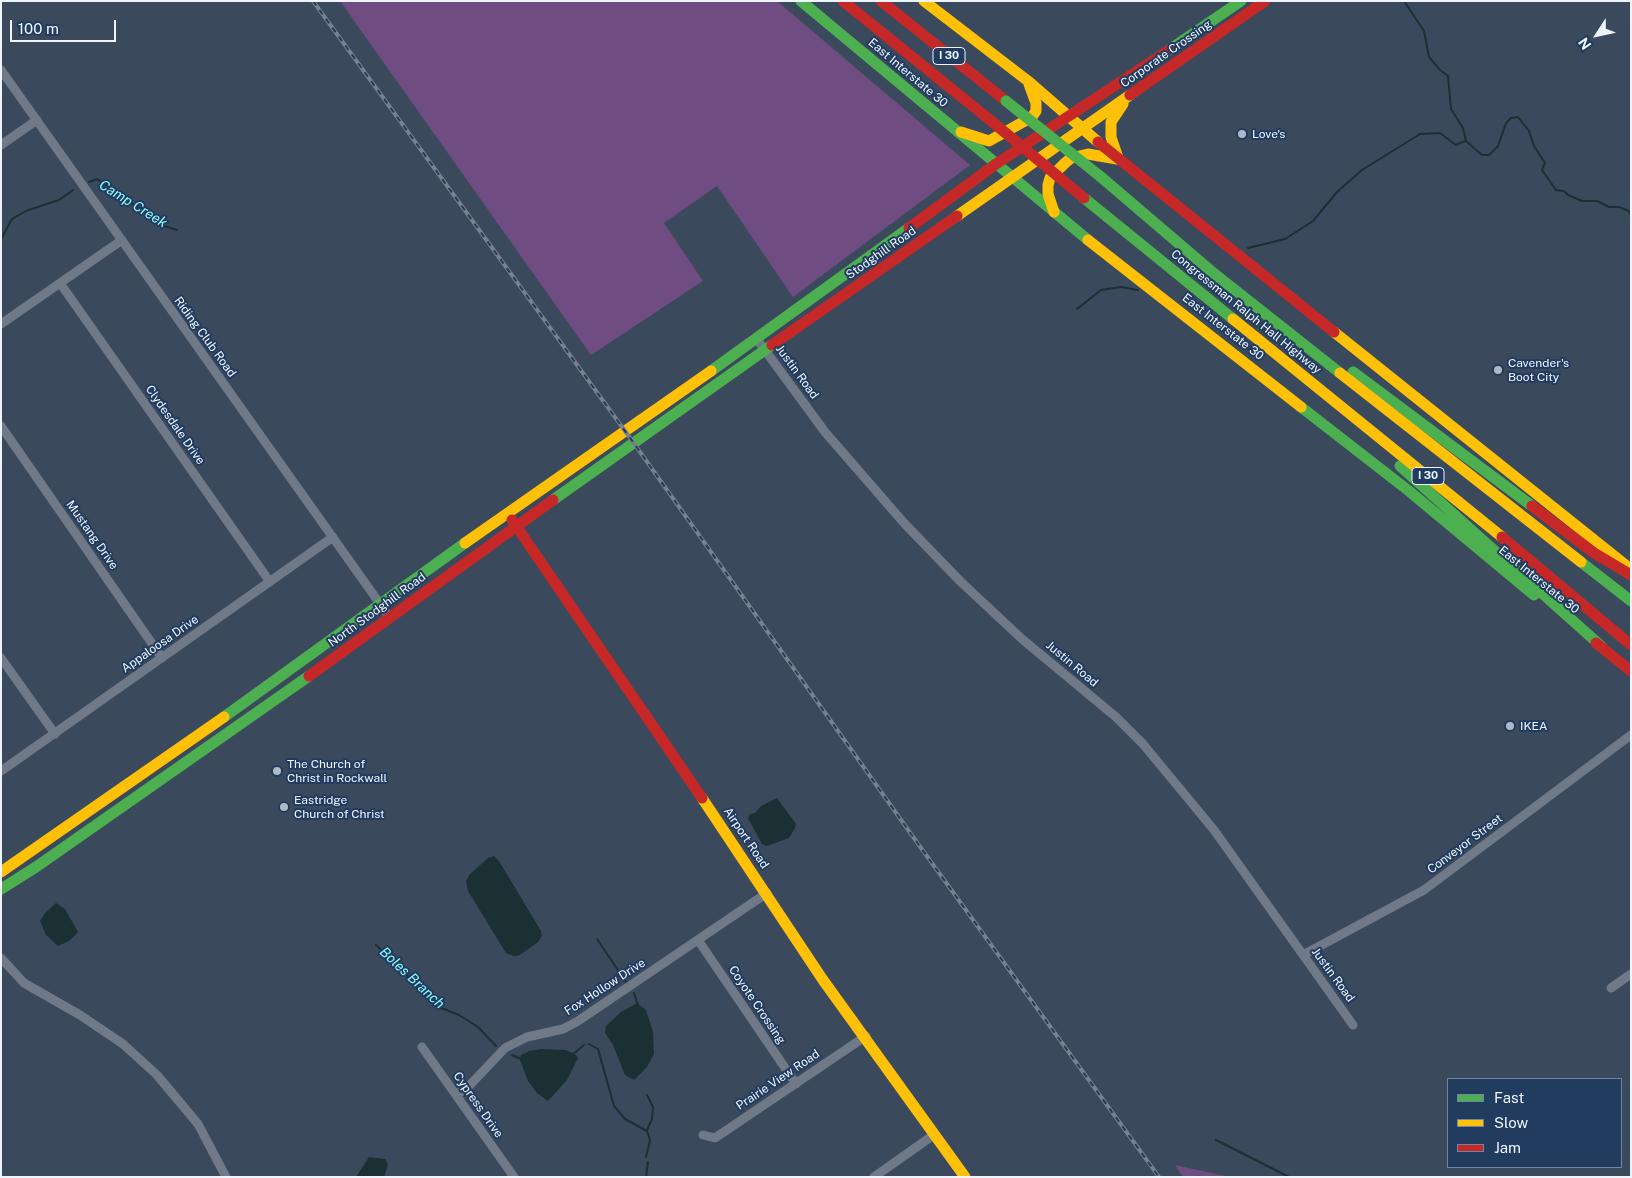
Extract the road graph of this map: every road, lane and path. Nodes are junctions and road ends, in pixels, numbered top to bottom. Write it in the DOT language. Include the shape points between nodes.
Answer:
graph roads {
  1 [pos="801,1"];
  2 [pos="839,1"];
  3 [pos="882,1"];
  4 [pos="924,1"];
  5 [pos="1241,1"];
  6 [pos="1265,1"];
  7 [pos="847,4"];
  8 [pos="1,70"];
  9 [pos="1028,81"];
  10 [pos="1127,98"];
  11 [pos="1070,117"];
  12 [pos="37,120"];
  13 [pos="953,128"];
  14 [pos="1083,129"];
  15 [pos="1,145"];
  16 [pos="1119,160"];
  17 [pos="996,164"];
  18 [pos="1013,178"];
  19 [pos="1054,214"];
  20 [pos="122,240"];
  21 [pos="60,283"];
  22 [pos="1222,310"];
  23 [pos="1272,320"];
  24 [pos="1,324"];
  25 [pos="756,338"];
  26 [pos="765,350"];
  27 [pos="1,426"];
  28 [pos="508,512"];
  29 [pos="516,526"];
  30 [pos="333,537"];
  31 [pos="1631,569"];
  32 [pos="1631,575"];
  33 [pos="270,582"];
  34 [pos="1631,601"];
  35 [pos="380,605"];
  36 [pos="390,618"];
  37 [pos="1631,645"];
  38 [pos="1601,646"];
  39 [pos="1,658"];
  40 [pos="162,658"];
  41 [pos="1631,671"];
  42 [pos="55,734"];
  43 [pos="1631,735"];
  44 [pos="1,771"];
  45 [pos="1,872"];
  46 [pos="1,889"];
  47 [pos="767,893"];
  48 [pos="698,940"];
  49 [pos="1303,954"];
  50 [pos="1,958"];
  51 [pos="1631,974"];
  52 [pos="1611,988"];
  53 [pos="1353,1025"];
  54 [pos="866,1036"];
  55 [pos="422,1047"];
  56 [pos="796,1084"];
  57 [pos="456,1095"];
  58 [pos="936,1134"];
  59 [pos="703,1135"];
  60 [pos="226,1177"];
  61 [pos="514,1177"];
  62 [pos="874,1177"];
  63 [pos="965,1177"];
  1 -- 13 [label="main road, East Interstate 30"];
  2 -- 7 [label="main road, Congressman Ralph Hall Highway"];
  3 -- 23 [label="main road, Congressman Ralph Hall Highway / I 30, bridge"];
  4 -- 9 [label="main road"];
  5 -- 11 [label="main road, Corporate Crossing"];
  6 -- 10 [label="main road, Corporate Crossing"];
  7 -- 22 [label="main road, Congressman Ralph Hall Highway / I 30, bridge"];
  8 -- 12 [label="street, Riding Club Road"];
  9 -- 11 [label="main road"];
  9 -- 13 [label="main road" via="1036,111 1019,126 989,141"];
  10 -- 14 [label="main road, Corporate Crossing"];
  10 -- 16 [label="main road" via="1111,122 1111,137"];
  11 -- 14 [label="main road"];
  11 -- 17 [label="main road, Corporate Crossing"];
  12 -- 15 [label="street"];
  12 -- 20 [label="street, Riding Club Road"];
  13 -- 17 [label="main road, East Interstate 30"];
  14 -- 16 [label="main road"];
  14 -- 18 [label="main road, Corporate Crossing"];
  16 -- 19 [label="main road" via="1088,154 1071,158 1050,178 1048,194"];
  16 -- 31 [label="main road"];
  17 -- 18 [label="main road, East Interstate 30"];
  17 -- 25 [label="main road, Stodghill Road"];
  18 -- 19 [label="main road, East Interstate 30"];
  18 -- 26 [label="main road, Stodghill Road"];
  19 -- 38 [label="main road, East Interstate 30" via="1386,473"];
  20 -- 21 [label="street"];
  20 -- 30 [label="street, Riding Club Road"];
  21 -- 24 [label="street"];
  21 -- 33 [label="street, Clydesdale Drive"];
  22 -- 37 [label="main road, Congressman Ralph Hall Highway / I 30"];
  22 -- 38 [label="main road" via="1251,340 1378,447"];
  23 -- 32 [label="main road" via="1299,334 1374,386 1594,553"];
  23 -- 34 [label="main road, Congressman Ralph Hall Highway / I 30"];
  25 -- 26 [label="street, Justin Road"];
  25 -- 28 [label="main road, North Stodghill Road"];
  26 -- 29 [label="main road, North Stodghill Road"];
  26 -- 49 [label="street, Justin Road" via="844,454 904,523 1022,639 1116,717 1143,744 1214,830"];
  27 -- 40 [label="street, Mustang Drive"];
  28 -- 29 [label="main road, Airport Road"];
  28 -- 35 [label="main road, North Stodghill Road"];
  29 -- 36 [label="main road, North Stodghill Road"];
  29 -- 47 [label="main road, Airport Road"];
  30 -- 33 [label="street, Appaloosa Drive"];
  30 -- 35 [label="street, Riding Club Road"];
  33 -- 40 [label="street, Appaloosa Drive"];
  35 -- 36 [label="street, Riding Club Road"];
  35 -- 45 [label="main road, North Stodghill Road"];
  36 -- 46 [label="main road, North Stodghill Road"];
  38 -- 41 [label="main road, East Interstate 30"];
  39 -- 42 [label="street"];
  40 -- 42 [label="street, Appaloosa Drive"];
  42 -- 44 [label="street, Appaloosa Drive"];
  43 -- 49 [label="street, Conveyor Street" via="1424,890"];
  47 -- 48 [label="street, Fox Hollow Drive"];
  47 -- 54 [label="main road, Airport Road" via="824,980"];
  48 -- 56 [label="street, Coyote Crossing"];
  48 -- 57 [label="street, Fox Hollow Drive" via="578,1021 505,1048"];
  49 -- 53 [label="street, Justin Road"];
  50 -- 60 [label="street" via="24,983 123,1044 157,1075 198,1124"];
  51 -- 52 [label="street"];
  54 -- 56 [label="street, Prairie View Road"];
  54 -- 58 [label="main road, Airport Road"];
  55 -- 57 [label="street, Cypress Drive"];
  56 -- 59 [label="street, Prairie View Road" via="715,1138"];
  57 -- 61 [label="street, Cypress Drive"];
  58 -- 62 [label="street"];
  58 -- 63 [label="main road, Airport Road"];
}
